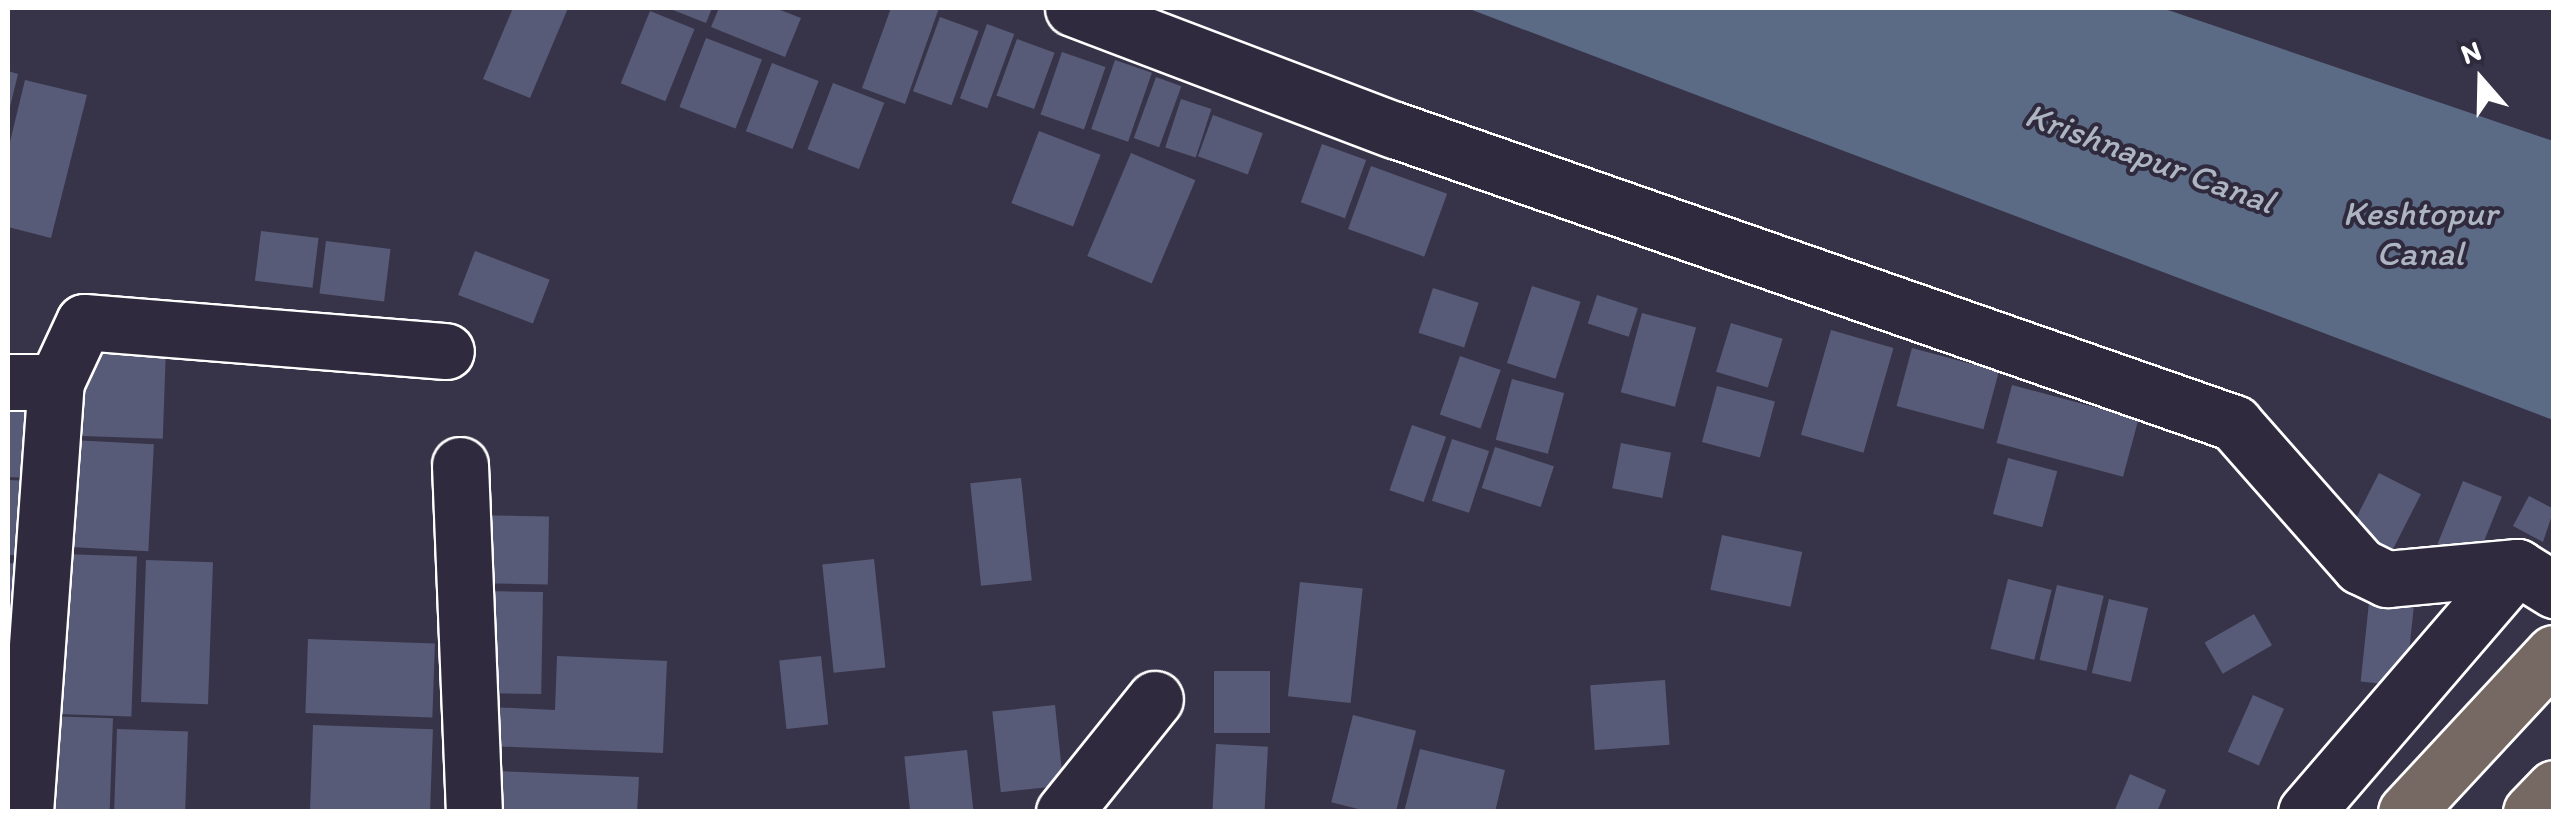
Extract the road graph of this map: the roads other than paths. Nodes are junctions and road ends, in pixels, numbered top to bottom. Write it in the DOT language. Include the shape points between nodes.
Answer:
graph roads {
  1 [pos="1073,8"];
  2 [pos="446,352"];
  3 [pos="32,382"];
  4 [pos="460,465"];
  5 [pos="2535,578"];
  6 [pos="2554,653"];
  7 [pos="1155,699"];
  8 [pos="2554,788"];
  9 [pos="26,812"];
  10 [pos="474,812"];
  11 [pos="1064,812"];
  12 [pos="2306,812"];
  13 [pos="2406,812"];
  14 [pos="2531,812"];
  1 -- 5 [label="street" via="1396,130 2234,423 2360,566 2387,580"];
  2 -- 3 [label="street" via="84,322"];
  3 -- 9 [label="street"];
  4 -- 10 [label="street"];
  5 -- 12 [label="street"];
  6 -- 13 [label="main road"];
  7 -- 11 [label="street"];
  8 -- 14 [label="main road"];
}
